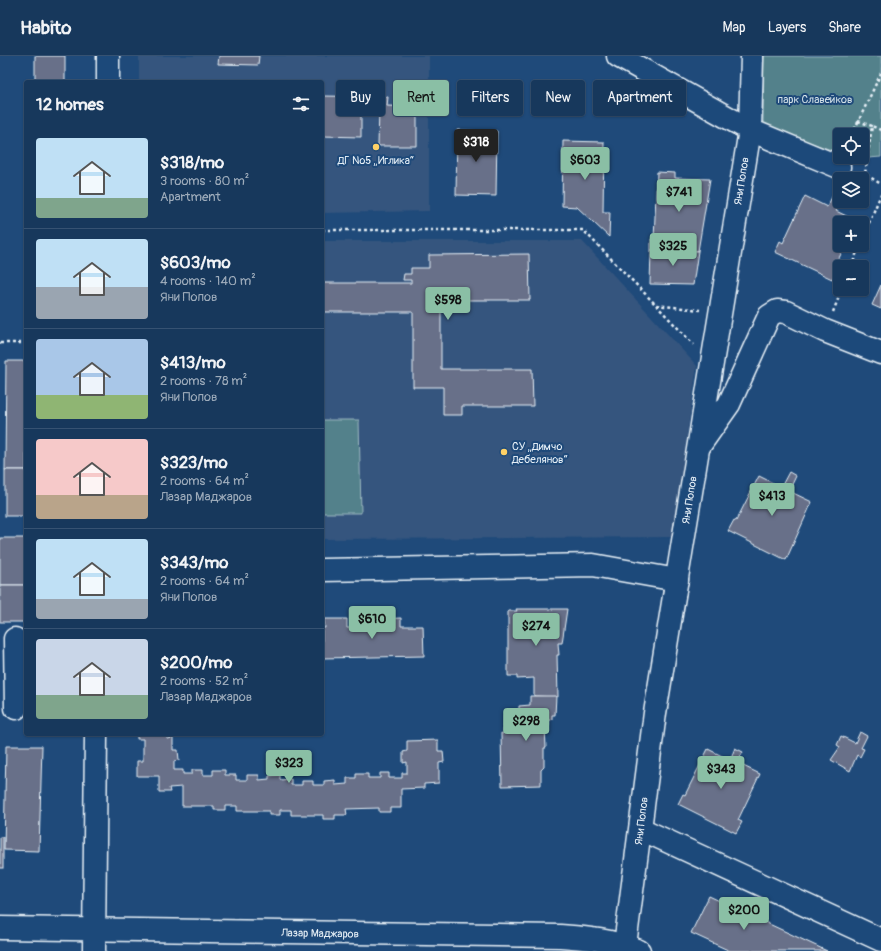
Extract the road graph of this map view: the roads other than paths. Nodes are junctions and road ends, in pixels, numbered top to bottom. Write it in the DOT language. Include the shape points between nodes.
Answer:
graph roads {
  1 [pos="108,56"];
  2 [pos="618,56"];
  3 [pos="752,56"];
  4 [pos="108,80"];
  5 [pos="750,130"];
  6 [pos="839,167"];
  7 [pos="881,352"];
  8 [pos="697,449"];
  9 [pos="324,570"];
  10 [pos="677,580"];
  11 [pos="15,639"];
  12 [pos="16,708"];
  13 [pos="96,736"];
  14 [pos="640,829"];
  15 [pos="0,928"];
  16 [pos="881,940"];
  17 [pos="94,941"];
  18 [pos="632,948"];
  1 -- 4 [label="street"];
  2 -- 5 [label="street"];
  3 -- 5 [label="street, Яни Попов"];
  5 -- 6 [label="street"];
  5 -- 8 [label="street, Яни Попов"];
  7 -- 8 [label="street" via="825,331 786,312 777,311 769,316 729,404"];
  8 -- 10 [label="street, Яни Попов"];
  9 -- 10 [label="street" via="593,565"];
  10 -- 14 [label="street, Яни Попов" via="655,714"];
  11 -- 12 [label="street"];
  13 -- 17 [label="street"];
  14 -- 16 [label="street"];
  14 -- 18 [label="street, Яни Попов"];
  15 -- 17 [label="street, Лазар Маджаров"];
  17 -- 18 [label="street, Лазар Маджаров" via="560,936 593,939"];
}
